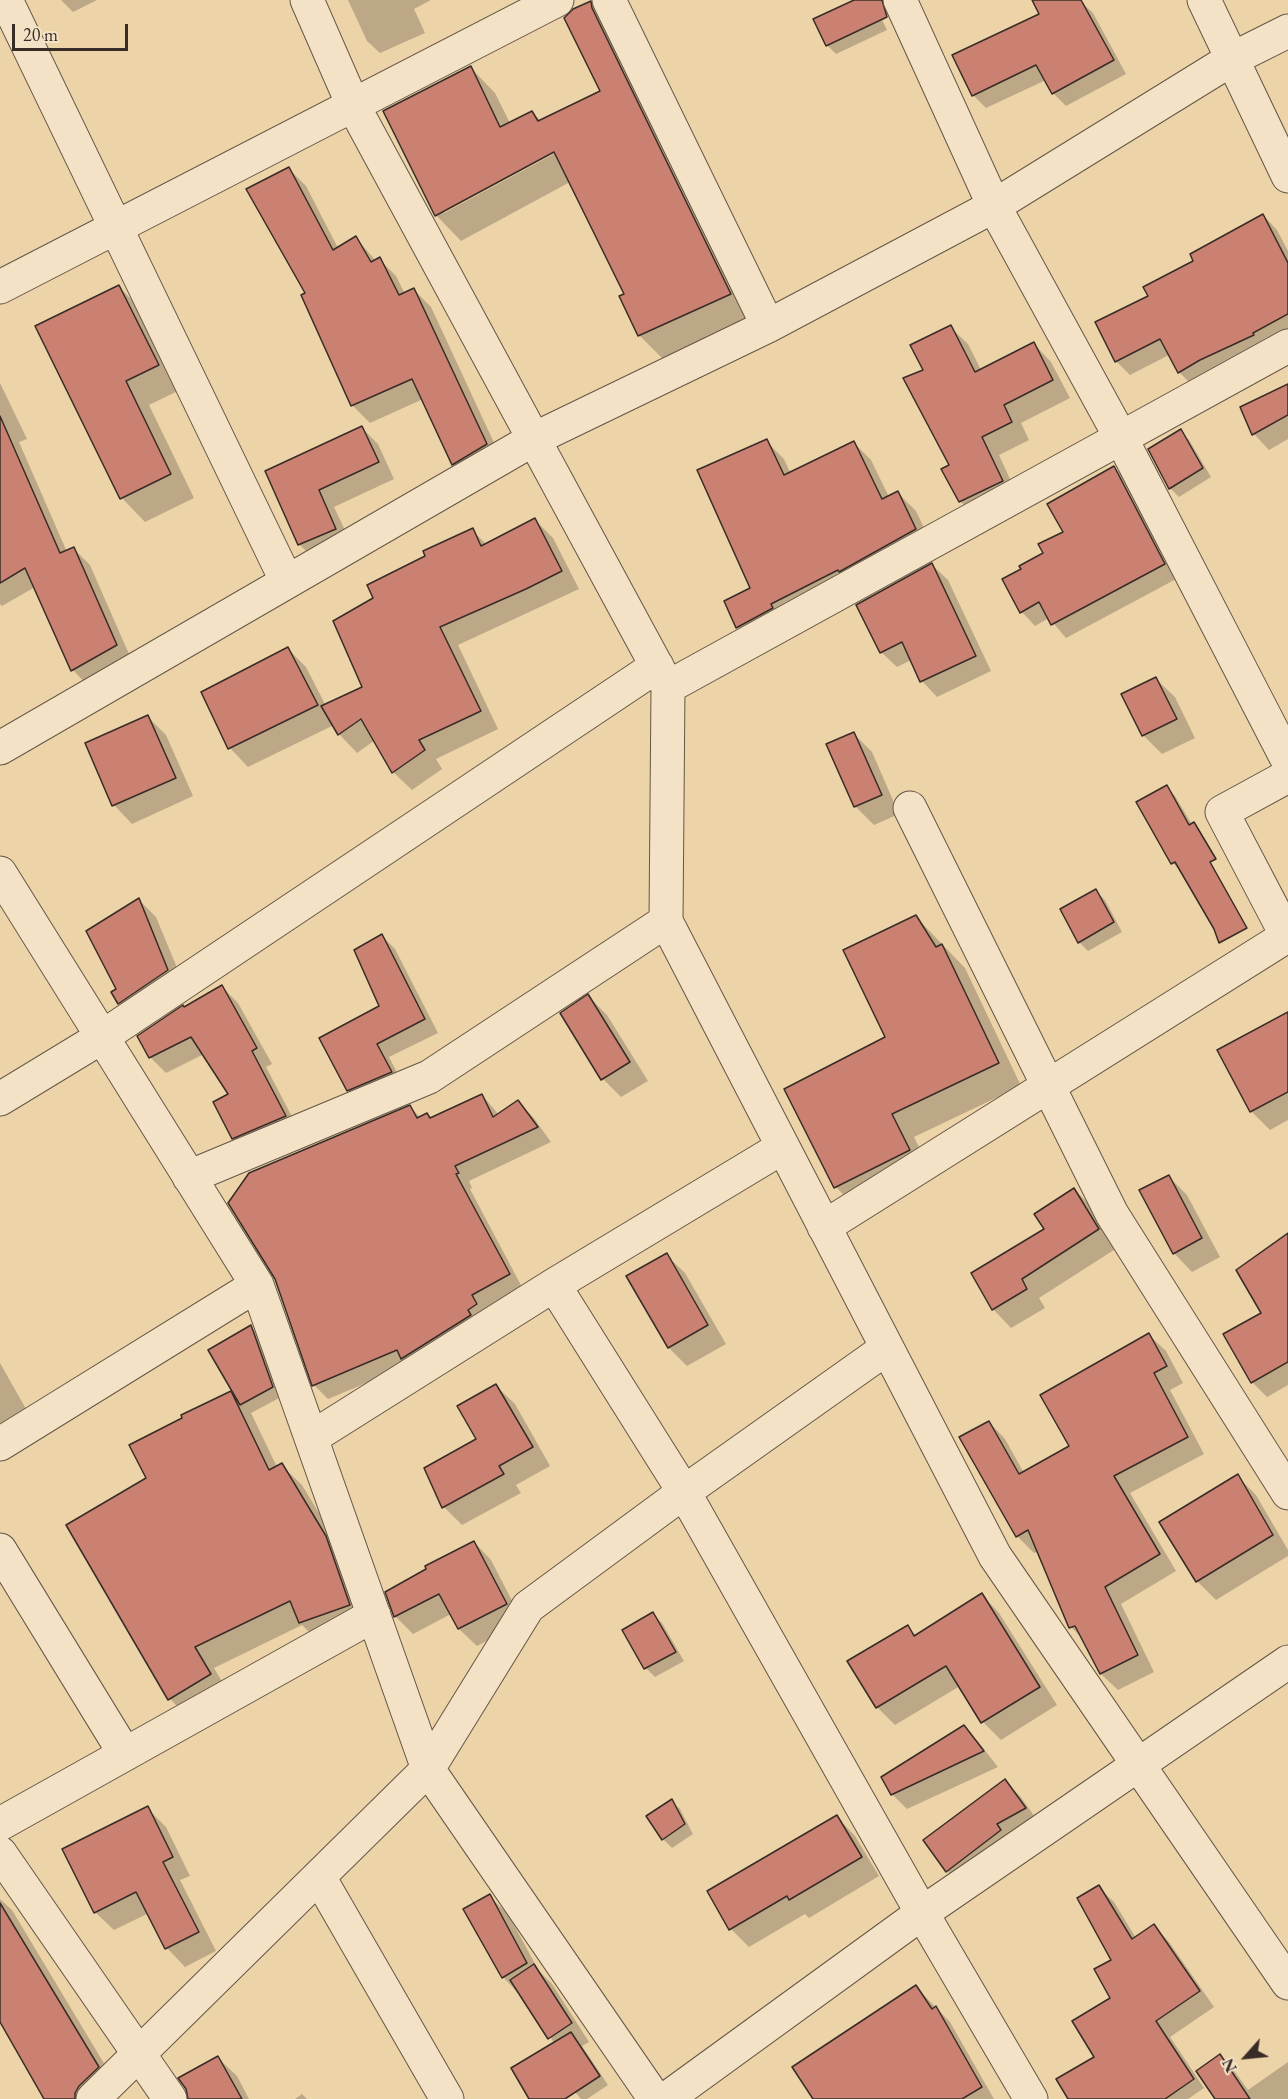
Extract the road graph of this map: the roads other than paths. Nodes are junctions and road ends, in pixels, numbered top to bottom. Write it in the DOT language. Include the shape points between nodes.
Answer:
graph roads {
  1 [pos="6,0"];
  2 [pos="307,0"];
  3 [pos="557,0"];
  4 [pos="609,0"];
  5 [pos="900,0"];
  6 [pos="1203,0"];
  7 [pos="1288,31"];
  8 [pos="1232,59"];
  9 [pos="353,105"];
  10 [pos="1288,176"];
  11 [pos="994,206"];
  12 [pos="116,227"];
  13 [pos="0,287"];
  14 [pos="768,326"];
  15 [pos="1288,346"];
  16 [pos="1121,438"];
  17 [pos="534,439"];
  18 [pos="287,582"];
  19 [pos="662,677"];
  20 [pos="0,748"];
  21 [pos="1288,761"];
  22 [pos="1288,776"];
  23 [pos="910,808"];
  24 [pos="5,893"];
  25 [pos="666,921"];
  26 [pos="1288,937"];
  27 [pos="102,1036"];
  28 [pos="1048,1086"];
  29 [pos="0,1099"];
  30 [pos="783,1147"];
  31 [pos="189,1177"];
  32 [pos="824,1227"];
  33 [pos="554,1285"];
  34 [pos="257,1286"];
  35 [pos="887,1348"];
  36 [pos="311,1438"];
  37 [pos="0,1444"];
  38 [pos="684,1492"];
  39 [pos="1288,1493"];
  40 [pos="0,1550"];
  41 [pos="374,1615"];
  42 [pos="1288,1662"];
  43 [pos="125,1754"];
  44 [pos="1138,1764"];
  45 [pos="428,1769"];
  46 [pos="0,1824"];
  47 [pos="0,1853"];
  48 [pos="319,1877"];
  49 [pos="922,1913"];
  50 [pos="1288,1983"];
  51 [pos="139,2054"];
  52 [pos="93,2099"];
  53 [pos="170,2099"];
  54 [pos="447,2099"];
  55 [pos="654,2099"];
  56 [pos="666,2099"];
  57 [pos="1031,2099"];
  1 -- 12 [label="street"];
  2 -- 9 [label="street"];
  3 -- 9 [label="street"];
  4 -- 14 [label="street"];
  5 -- 11 [label="street"];
  6 -- 8 [label="street"];
  7 -- 8 [label="street"];
  8 -- 10 [label="street"];
  8 -- 11 [label="street"];
  9 -- 12 [label="street"];
  9 -- 17 [label="street"];
  11 -- 14 [label="street"];
  11 -- 16 [label="street"];
  12 -- 13 [label="street"];
  12 -- 18 [label="street"];
  14 -- 17 [label="street"];
  15 -- 16 [label="street"];
  16 -- 19 [label="street"];
  16 -- 21 [label="street"];
  17 -- 18 [label="street"];
  17 -- 19 [label="street"];
  18 -- 20 [label="street"];
  19 -- 25 [label="street"];
  19 -- 27 [label="street"];
  22 -- 26 [label="street" via="1222,812"];
  23 -- 28 [label="street"];
  24 -- 27 [label="street"];
  25 -- 30 [label="street"];
  25 -- 31 [label="street" via="429,1077"];
  26 -- 28 [label="street"];
  27 -- 29 [label="street"];
  27 -- 31 [label="street"];
  28 -- 32 [label="street"];
  28 -- 39 [label="street" via="1112,1214"];
  30 -- 32 [label="street"];
  30 -- 33 [label="street"];
  31 -- 34 [label="street"];
  32 -- 35 [label="street"];
  33 -- 36 [label="street"];
  33 -- 38 [label="street"];
  34 -- 36 [label="street"];
  34 -- 37 [label="street"];
  35 -- 38 [label="street"];
  35 -- 44 [label="street" via="995,1556"];
  36 -- 41 [label="street"];
  38 -- 45 [label="street" via="528,1607"];
  38 -- 49 [label="street"];
  40 -- 43 [label="street"];
  41 -- 43 [label="street"];
  41 -- 45 [label="street"];
  42 -- 44 [label="street"];
  43 -- 46 [label="street"];
  44 -- 49 [label="street"];
  44 -- 50 [label="street"];
  45 -- 48 [label="street"];
  45 -- 55 [label="street"];
  47 -- 51 [label="street"];
  48 -- 51 [label="street"];
  48 -- 54 [label="street"];
  49 -- 56 [label="street"];
  49 -- 57 [label="street"];
  51 -- 52 [label="street"];
  51 -- 53 [label="street"];
}
